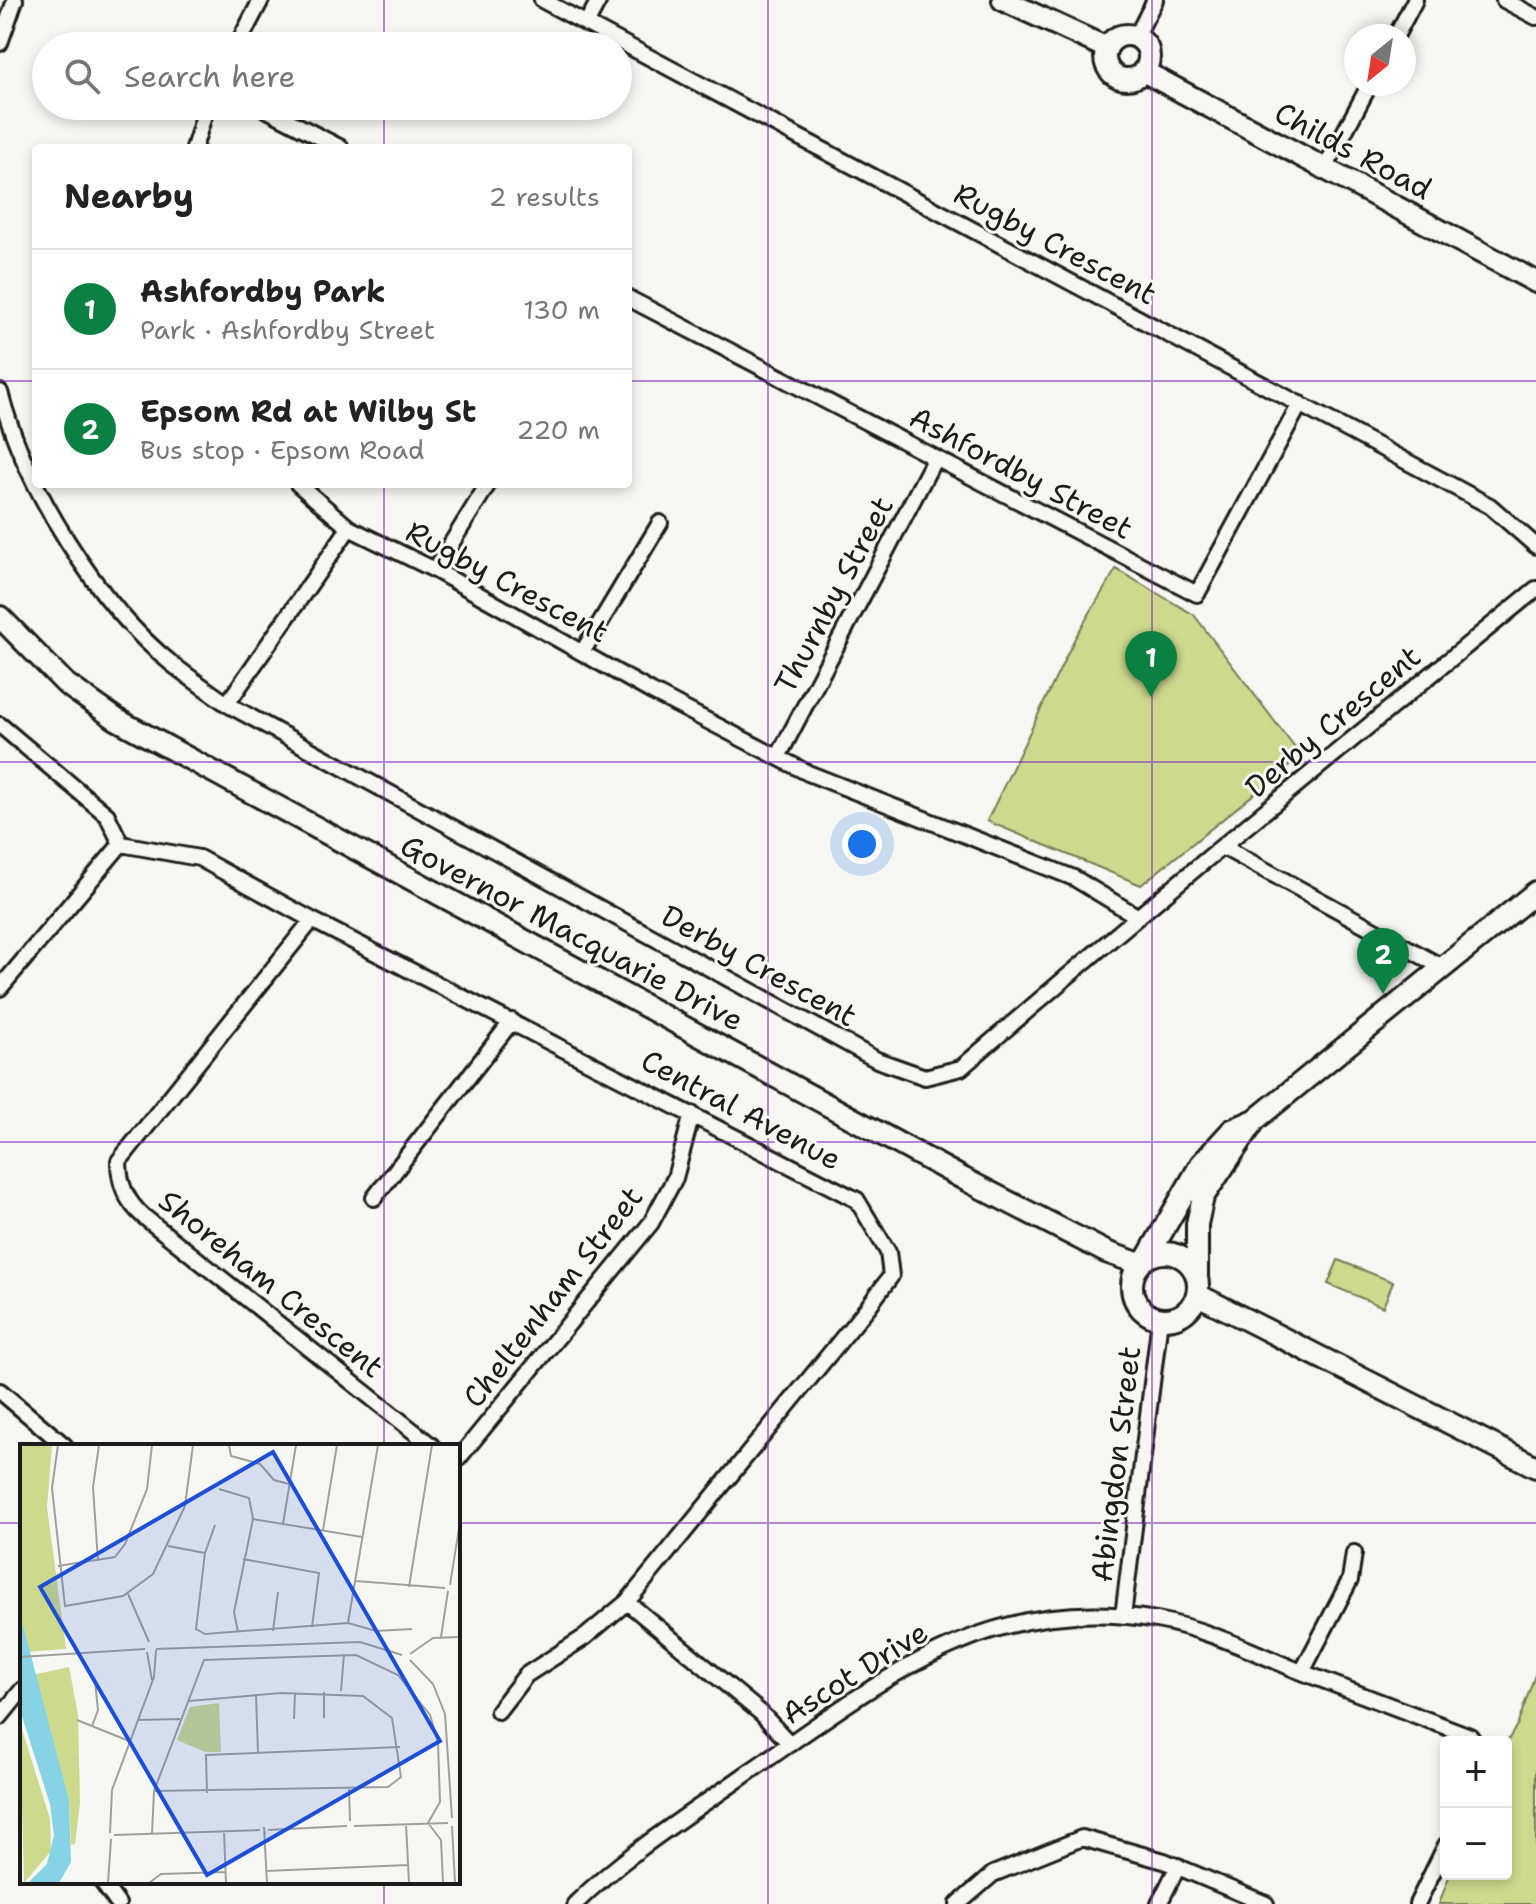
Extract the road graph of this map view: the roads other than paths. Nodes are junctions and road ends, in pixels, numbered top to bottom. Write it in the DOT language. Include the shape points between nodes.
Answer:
graph roads {
  1 [pos="15,0"];
  2 [pos="261,0"];
  3 [pos="542,0"];
  4 [pos="599,0"];
  5 [pos="1003,0"];
  6 [pos="1155,0"];
  7 [pos="1415,0"];
  8 [pos="1504,0"];
  9 [pos="1536,17"];
  10 [pos="586,24"];
  11 [pos="1402,24"];
  12 [pos="244,32"];
  13 [pos="601,32"];
  14 [pos="1136,37"];
  15 [pos="0,43"];
  16 [pos="632,48"];
  17 [pos="1107,48"];
  18 [pos="1143,71"];
  19 [pos="1364,96"];
  20 [pos="203,120"];
  21 [pos="287,120"];
  22 [pos="195,144"];
  23 [pos="333,144"];
  24 [pos="1324,170"];
  25 [pos="1536,282"];
  26 [pos="632,300"];
  27 [pos="0,392"];
  28 [pos="1300,404"];
  29 [pos="935,458"];
  30 [pos="32,474"];
  31 [pos="38,488"];
  32 [pos="303,488"];
  33 [pos="486,488"];
  34 [pos="660,523"];
  35 [pos="349,528"];
  36 [pos="1536,546"];
  37 [pos="435,570"];
  38 [pos="1536,589"];
  39 [pos="0,617"];
  40 [pos="583,651"];
  41 [pos="227,704"];
  42 [pos="0,725"];
  43 [pos="778,757"];
  44 [pos="121,844"];
  45 [pos="1223,847"];
  46 [pos="1536,892"];
  47 [pos="1135,915"];
  48 [pos="312,920"];
  49 [pos="1442,967"];
  50 [pos="0,988"];
  51 [pos="512,1021"];
  52 [pos="692,1114"];
  53 [pos="1255,1120"];
  54 [pos="374,1198"];
  55 [pos="1144,1261"];
  56 [pos="1197,1285"];
  57 [pos="1160,1319"];
  58 [pos="0,1391"];
  59 [pos="63,1444"];
  60 [pos="429,1444"];
  61 [pos="460,1457"];
  62 [pos="1536,1467"];
  63 [pos="1354,1553"];
  64 [pos="627,1602"];
  65 [pos="1123,1616"];
  66 [pos="1302,1672"];
  67 [pos="19,1700"];
  68 [pos="498,1711"];
  69 [pos="0,1717"];
  70 [pos="1470,1736"];
  71 [pos="790,1744"];
  72 [pos="1440,1857"];
  73 [pos="1178,1866"];
  74 [pos="103,1884"];
  75 [pos="118,1904"];
  76 [pos="575,1904"];
  77 [pos="958,1904"];
  78 [pos="1159,1904"];
  79 [pos="1266,1904"];
  80 [pos="1417,1904"];
  1 -- 15 [label="street"];
  2 -- 12 [label="street"];
  3 -- 10 [label="street, Rugby Crescent"];
  4 -- 10 [label="street"];
  5 -- 17 [label="main road"];
  6 -- 14 [label="street"];
  7 -- 11 [label="street"];
  8 -- 9 [label="street"];
  10 -- 13 [label="street, Rugby Crescent"];
  14 -- 17 [label="main road" via="1117,37"];
  14 -- 18 [label="main road" via="1148,52"];
  16 -- 28 [label="street, Rugby Crescent"];
  17 -- 18 [label="main road" via="1106,64 1117,76 1133,77"];
  18 -- 24 [label="main road, Childs Road"];
  19 -- 24 [label="street"];
  20 -- 22 [label="street"];
  21 -- 23 [label="street"];
  24 -- 25 [label="main road, Childs Road"];
  26 -- 29 [label="street, Ashfordby Street"];
  27 -- 30 [label="street, Derby Crescent"];
  28 -- 29 [label="street, Ashfordby Street" via="1197,594"];
  28 -- 36 [label="street, Rugby Crescent" via="1490,506"];
  29 -- 43 [label="street, Thurnby Street"];
  31 -- 41 [label="street, Derby Crescent" via="59,529 145,638"];
  32 -- 35 [label="street, Rugby Crescent"];
  33 -- 37 [label="street"];
  34 -- 40 [label="street"];
  35 -- 37 [label="street, Rugby Crescent"];
  35 -- 41 [label="street"];
  37 -- 40 [label="street, Rugby Crescent"];
  38 -- 45 [label="street, Derby Crescent"];
  39 -- 55 [label="main road, Governor Macquarie Drive" via="66,684 143,735 964,1179 1106,1252"];
  40 -- 43 [label="street, Rugby Crescent"];
  41 -- 47 [label="street, Derby Crescent" via="910,1074 925,1077 961,1068"];
  42 -- 44 [label="street" via="107,815"];
  43 -- 47 [label="street, Rugby Crescent" via="1074,878"];
  44 -- 48 [label="street, Central Avenue" via="199,858"];
  44 -- 50 [label="street"];
  45 -- 47 [label="street, Derby Crescent"];
  45 -- 49 [label="street"];
  46 -- 49 [label="main road"];
  48 -- 51 [label="street, Central Avenue"];
  48 -- 60 [label="street, Shoreham Crescent" via="119,1161 119,1173 128,1202 143,1216"];
  49 -- 53 [label="main road"];
  51 -- 52 [label="street, Central Avenue"];
  51 -- 54 [label="street"];
  52 -- 61 [label="street, Cheltenham Street" via="675,1178 651,1223"];
  52 -- 64 [label="street, Central Avenue" via="857,1200 888,1252 891,1276"];
  53 -- 55 [label="main road" via="1232,1130 1201,1164"];
  53 -- 56 [label="main road" via="1203,1197 1197,1224"];
  55 -- 56 [label="main road" via="1176,1255 1192,1266"];
  55 -- 57 [label="main road" via="1132,1282 1136,1302"];
  56 -- 57 [label="main road" via="1179,1316"];
  56 -- 62 [label="main road"];
  57 -- 65 [label="street, Abingdon Street"];
  58 -- 59 [label="street"];
  63 -- 66 [label="street" via="1350,1580"];
  64 -- 68 [label="street, Central Avenue" via="526,1675"];
  64 -- 71 [label="street" via="761,1713"];
  65 -- 66 [label="street, Ascot Drive" via="1196,1629"];
  65 -- 71 [label="street, Ascot Drive" via="1043,1619 966,1637 913,1661"];
  66 -- 70 [label="street, Ascot Drive"];
  67 -- 69 [label="street"];
  71 -- 76 [label="street, Ascot Drive" via="663,1833"];
  72 -- 80 [label="street"];
  73 -- 77 [label="street" via="1082,1838 993,1874"];
  73 -- 78 [label="street"];
  73 -- 79 [label="street"];
  74 -- 75 [label="street"];
}
